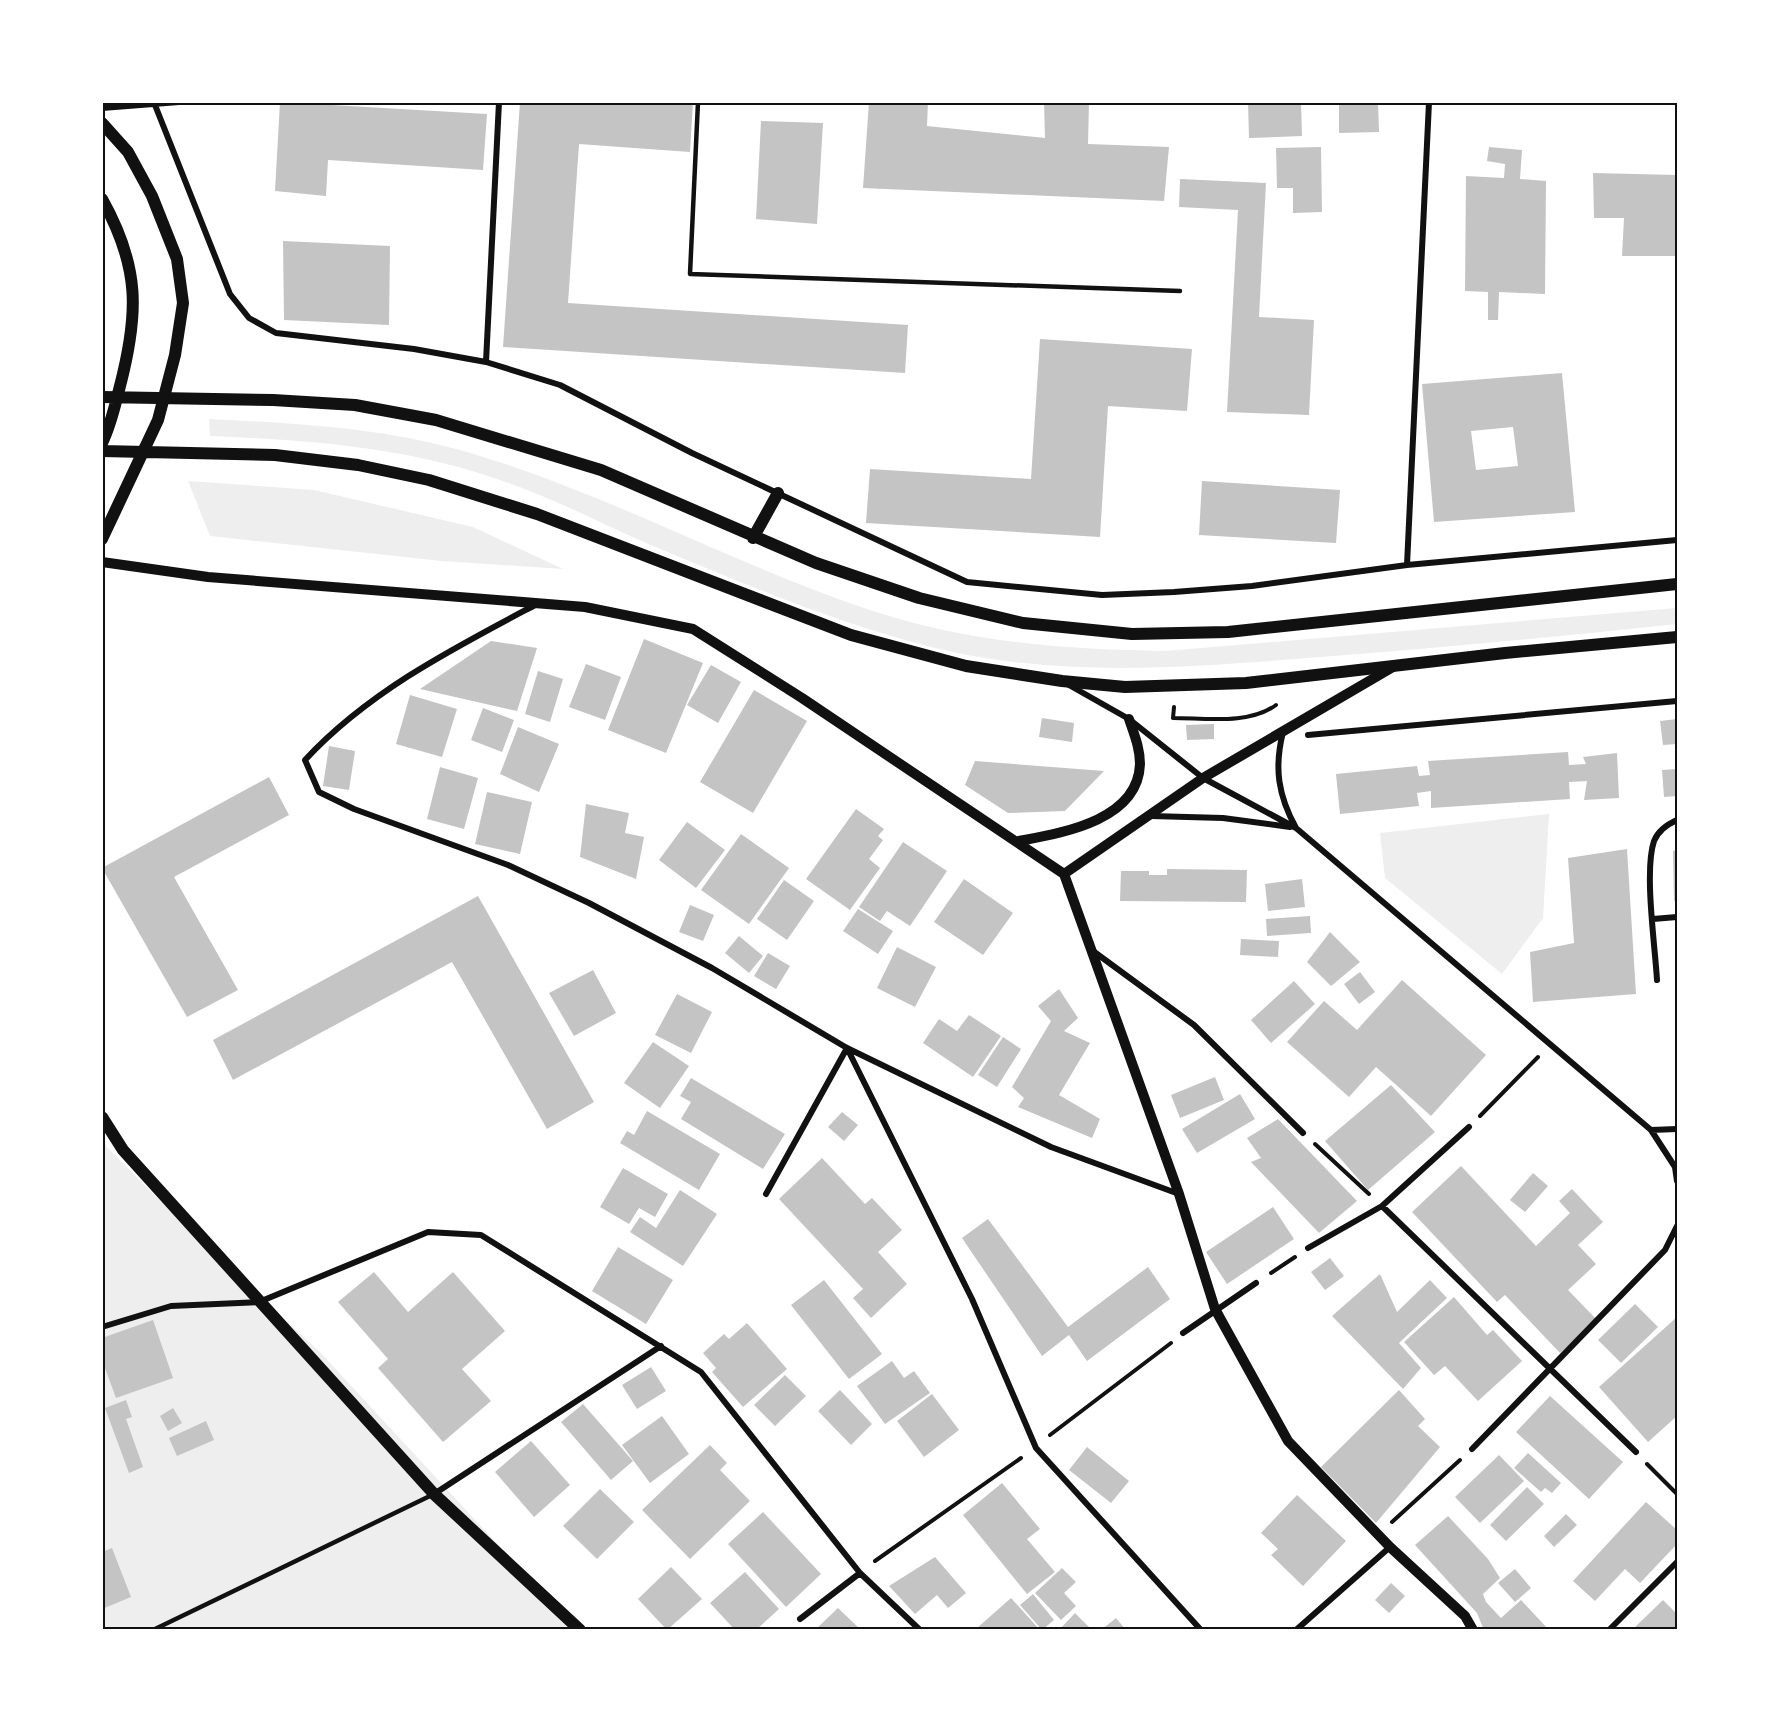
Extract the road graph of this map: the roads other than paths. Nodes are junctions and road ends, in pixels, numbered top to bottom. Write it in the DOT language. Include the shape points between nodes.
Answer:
graph roads {
  1 [pos="179,102"];
  2 [pos="499,102"];
  3 [pos="698,102"];
  4 [pos="1429,102"];
  5 [pos="155,105"];
  6 [pos="102,108"];
  7 [pos="102,123"];
  8 [pos="102,199"];
  9 [pos="106,212"];
  10 [pos="1180,291"];
  11 [pos="486,362"];
  12 [pos="102,397"];
  13 [pos="102,443"];
  14 [pos="102,451"];
  15 [pos="778,493"];
  16 [pos="753,538"];
  17 [pos="102,539"];
  18 [pos="1677,540"];
  19 [pos="102,562"];
  20 [pos="1407,565"];
  21 [pos="1677,584"];
  22 [pos="539,603"];
  23 [pos="1677,637"];
  24 [pos="1393,667"];
  25 [pos="1062,681"];
  26 [pos="1677,701"];
  27 [pos="1129,719"];
  28 [pos="1283,732"];
  29 [pos="1308,735"];
  30 [pos="1203,778"];
  31 [pos="1148,816"];
  32 [pos="1677,820"];
  33 [pos="1296,828"];
  34 [pos="1019,842"];
  35 [pos="1064,874"];
  36 [pos="1677,917"];
  37 [pos="1653,919"];
  38 [pos="1093,950"];
  39 [pos="1657,980"];
  40 [pos="847,1048"];
  41 [pos="102,1117"];
  42 [pos="1469,1127"];
  43 [pos="1677,1129"];
  44 [pos="1651,1130"];
  45 [pos="1303,1133"];
  46 [pos="1677,1181"];
  47 [pos="766,1194"];
  48 [pos="1179,1194"];
  49 [pos="1382,1206"];
  50 [pos="1677,1226"];
  51 [pos="1308,1248"];
  52 [pos="1257,1283"];
  53 [pos="259,1302"];
  54 [pos="1215,1310"];
  55 [pos="102,1327"];
  56 [pos="1183,1333"];
  57 [pos="660,1346"];
  58 [pos="1550,1371"];
  59 [pos="1472,1449"];
  60 [pos="1636,1452"];
  61 [pos="434,1494"];
  62 [pos="1390,1547"];
  63 [pos="1677,1562"];
  64 [pos="860,1573"];
  65 [pos="800,1619"];
  66 [pos="153,1630"];
  67 [pos="580,1630"];
  68 [pos="920,1630"];
  69 [pos="1201,1630"];
  70 [pos="1296,1630"];
  71 [pos="1473,1630"];
  72 [pos="1609,1630"];
  1 -- 5 [label="street"];
  2 -- 11 [label="street"];
  3 -- 10 [label="lane" via="690,274"];
  4 -- 20 [label="street"];
  5 -- 6 [label="street"];
  5 -- 11 [label="street" via="230,294 249,318 276,333 292,336 414,349"];
  7 -- 17 [label="main road" via="128,152 152,196 177,259 183,303 175,355 158,420"];
  8 -- 9 [label="main road"];
  9 -- 13 [label="main road" via="130,271 135,304 129,349"];
  11 -- 15 [label="street" via="560,385"];
  12 -- 16 [label="main road" via="355,405 436,420 601,470"];
  14 -- 25 [label="main road" via="275,456 358,465 429,480 537,514 851,635 966,666"];
  15 -- 16 [label="main road"];
  15 -- 20 [label="street" via="968,582 1102,595 1252,586"];
  16 -- 21 [label="main road" via="919,598 1023,623 1132,634 1228,632"];
  18 -- 20 [label="street"];
  19 -- 22 [label="street" via="189,575"];
  22 -- 34 [label="street" via="585,607 693,629"];
  22 -- 40 [label="street" via="382,692 321,743 304,760 319,792 354,809 508,865 589,903 712,968"];
  23 -- 24 [label="main road" via="1505,652"];
  24 -- 25 [label="main road" via="1246,682 1125,687"];
  24 -- 28 [label="street"];
  25 -- 27 [label="street"];
  26 -- 29 [label="street"];
  27 -- 30 [label="street"];
  27 -- 34 [label="street" via="1140,765 1129,794 1098,821"];
  28 -- 30 [label="street"];
  28 -- 33 [label="street" via="1277,757 1278,782 1284,806"];
  30 -- 31 [label="street"];
  30 -- 33 [label="street"];
  31 -- 33 [label="street" via="1223,818"];
  31 -- 35 [label="street"];
  32 -- 37 [label="street" via="1655,839 1650,861"];
  33 -- 44 [label="street"];
  34 -- 35 [label="street"];
  35 -- 38 [label="street"];
  36 -- 37 [label="street"];
  37 -- 39 [label="street"];
  38 -- 45 [label="street" via="1194,1024"];
  38 -- 48 [label="street"];
  40 -- 47 [label="street"];
  40 -- 48 [label="street" via="1051,1147"];
  40 -- 69 [label="street" via="972,1299 1036,1448"];
  41 -- 53 [label="main road" via="123,1150"];
  42 -- 49 [label="street"];
  43 -- 44 [label="street"];
  44 -- 46 [label="street" via="1675,1167"];
  48 -- 54 [label="street"];
  49 -- 51 [label="street"];
  49 -- 58 [label="street"];
  50 -- 58 [label="street" via="1665,1250"];
  52 -- 54 [label="street"];
  53 -- 55 [label="street" via="171,1306"];
  53 -- 57 [label="street" via="428,1232 481,1235"];
  53 -- 61 [label="main road"];
  54 -- 56 [label="street"];
  54 -- 62 [label="street" via="1288,1441"];
  57 -- 61 [label="street"];
  57 -- 64 [label="street" via="701,1372"];
  58 -- 59 [label="street"];
  58 -- 60 [label="street"];
  61 -- 66 [label="lane"];
  61 -- 67 [label="main road"];
  62 -- 70 [label="street"];
  62 -- 71 [label="street" via="1465,1616"];
  63 -- 72 [label="street"];
  64 -- 65 [label="street"];
  64 -- 68 [label="street"];
}
